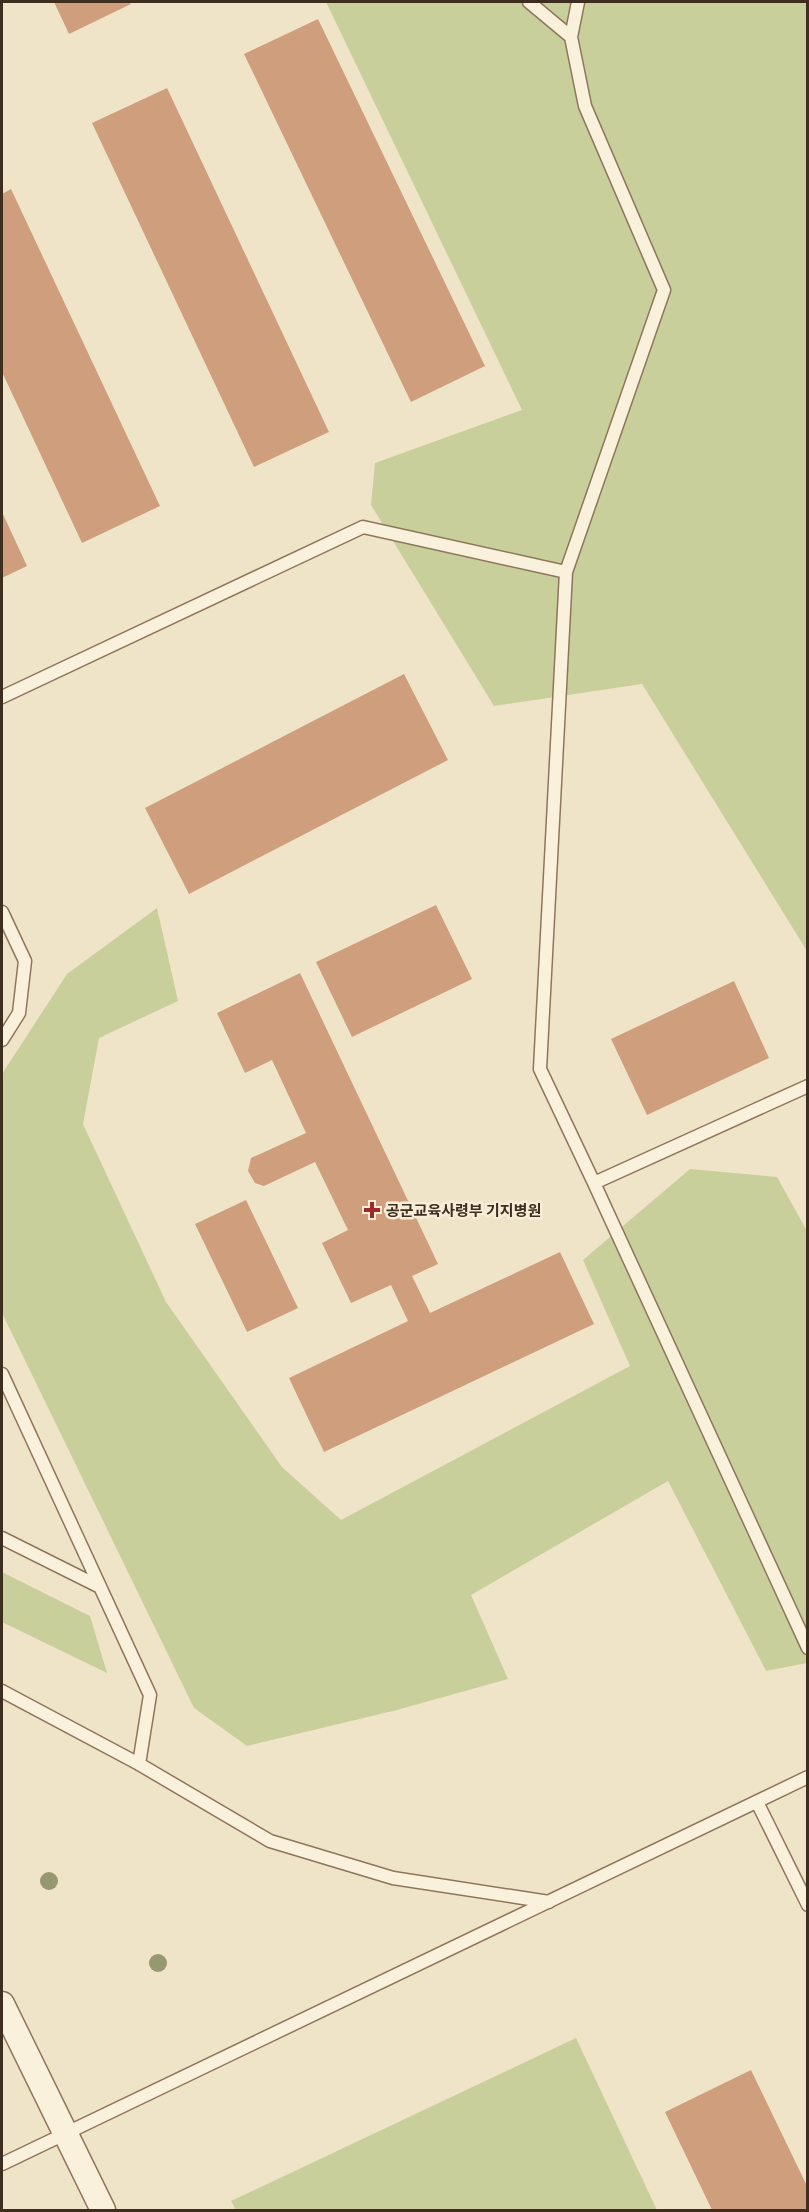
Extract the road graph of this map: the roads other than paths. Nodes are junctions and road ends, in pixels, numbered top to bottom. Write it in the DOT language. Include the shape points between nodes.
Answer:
graph roads {
  1 [pos="529,2"];
  2 [pos="578,2"];
  3 [pos="571,37"];
  4 [pos="566,572"];
  5 [pos="2,697"];
  6 [pos="2,912"];
  7 [pos="2,1040"];
  8 [pos="807,1086"];
  9 [pos="594,1183"];
  10 [pos="2,1374"];
  11 [pos="2,1538"];
  12 [pos="98,1586"];
  13 [pos="807,1648"];
  14 [pos="2,1691"];
  15 [pos="139,1764"];
  16 [pos="807,1777"];
  17 [pos="757,1802"];
  18 [pos="549,1902"];
  19 [pos="807,1905"];
  20 [pos="2,2004"];
  21 [pos="65,2133"];
  22 [pos="2,2164"];
  23 [pos="103,2211"];
  1 -- 3 [label="lane"];
  2 -- 3 [label="lane"];
  3 -- 4 [label="lane" via="585,106 663,290"];
  4 -- 5 [label="lane" via="363,527"];
  4 -- 9 [label="lane" via="540,1069"];
  6 -- 7 [label="lane" via="25,961 19,1013"];
  8 -- 9 [label="lane"];
  9 -- 13 [label="lane"];
  10 -- 12 [label="lane"];
  11 -- 12 [label="lane"];
  12 -- 15 [label="lane" via="150,1695"];
  14 -- 15 [label="lane"];
  15 -- 18 [label="lane" via="270,1841 393,1878"];
  16 -- 17 [label="lane"];
  17 -- 18 [label="lane"];
  17 -- 19 [label="lane"];
  18 -- 21 [label="lane"];
  20 -- 21 [label="street"];
  21 -- 22 [label="lane"];
  21 -- 23 [label="street"];
}
